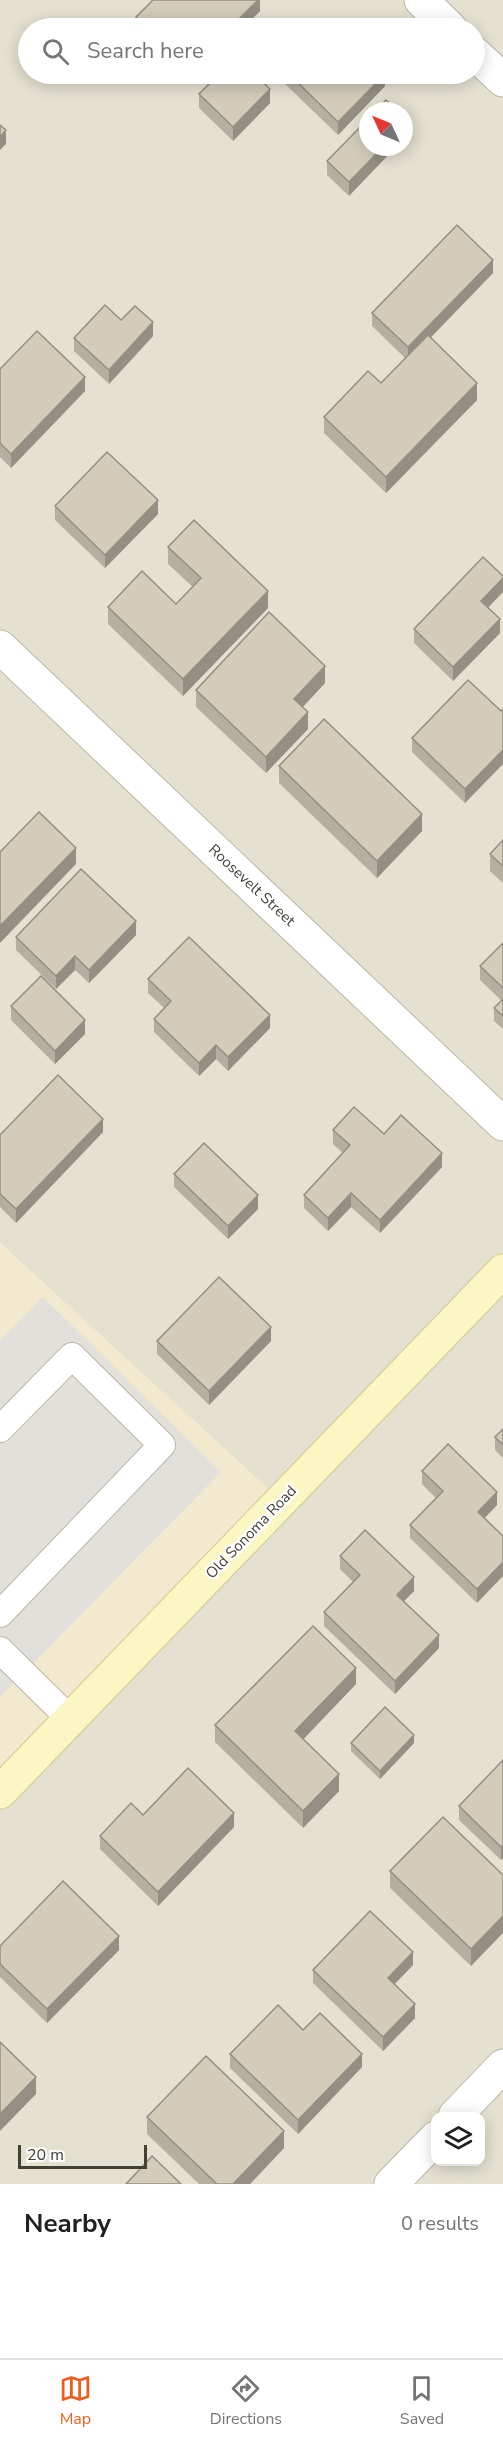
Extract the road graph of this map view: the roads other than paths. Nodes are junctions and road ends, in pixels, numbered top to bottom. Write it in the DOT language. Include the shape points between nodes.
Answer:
graph roads {
  1 [pos="421,0"];
  2 [pos="440,18"];
  3 [pos="485,63"];
  4 [pos="503,80"];
  5 [pos="0,647"];
  6 [pos="503,1124"];
  7 [pos="503,1271"];
  8 [pos="0,1429"];
  9 [pos="0,1614"];
  10 [pos="0,1650"];
  11 [pos="70,1719"];
  12 [pos="0,1792"];
  13 [pos="503,2067"];
  14 [pos="460,2112"];
  15 [pos="431,2142"];
  16 [pos="391,2184"];
  1 -- 2 [label="street"];
  3 -- 4 [label="street"];
  5 -- 6 [label="street, Roosevelt Street"];
  7 -- 11 [label="main road, Old Sonoma Road"];
  8 -- 9 [label="lane" via="72,1356 162,1444"];
  10 -- 11 [label="lane"];
  11 -- 12 [label="main road, Old Sonoma Road"];
  13 -- 14 [label="street"];
  15 -- 16 [label="street"];
}
